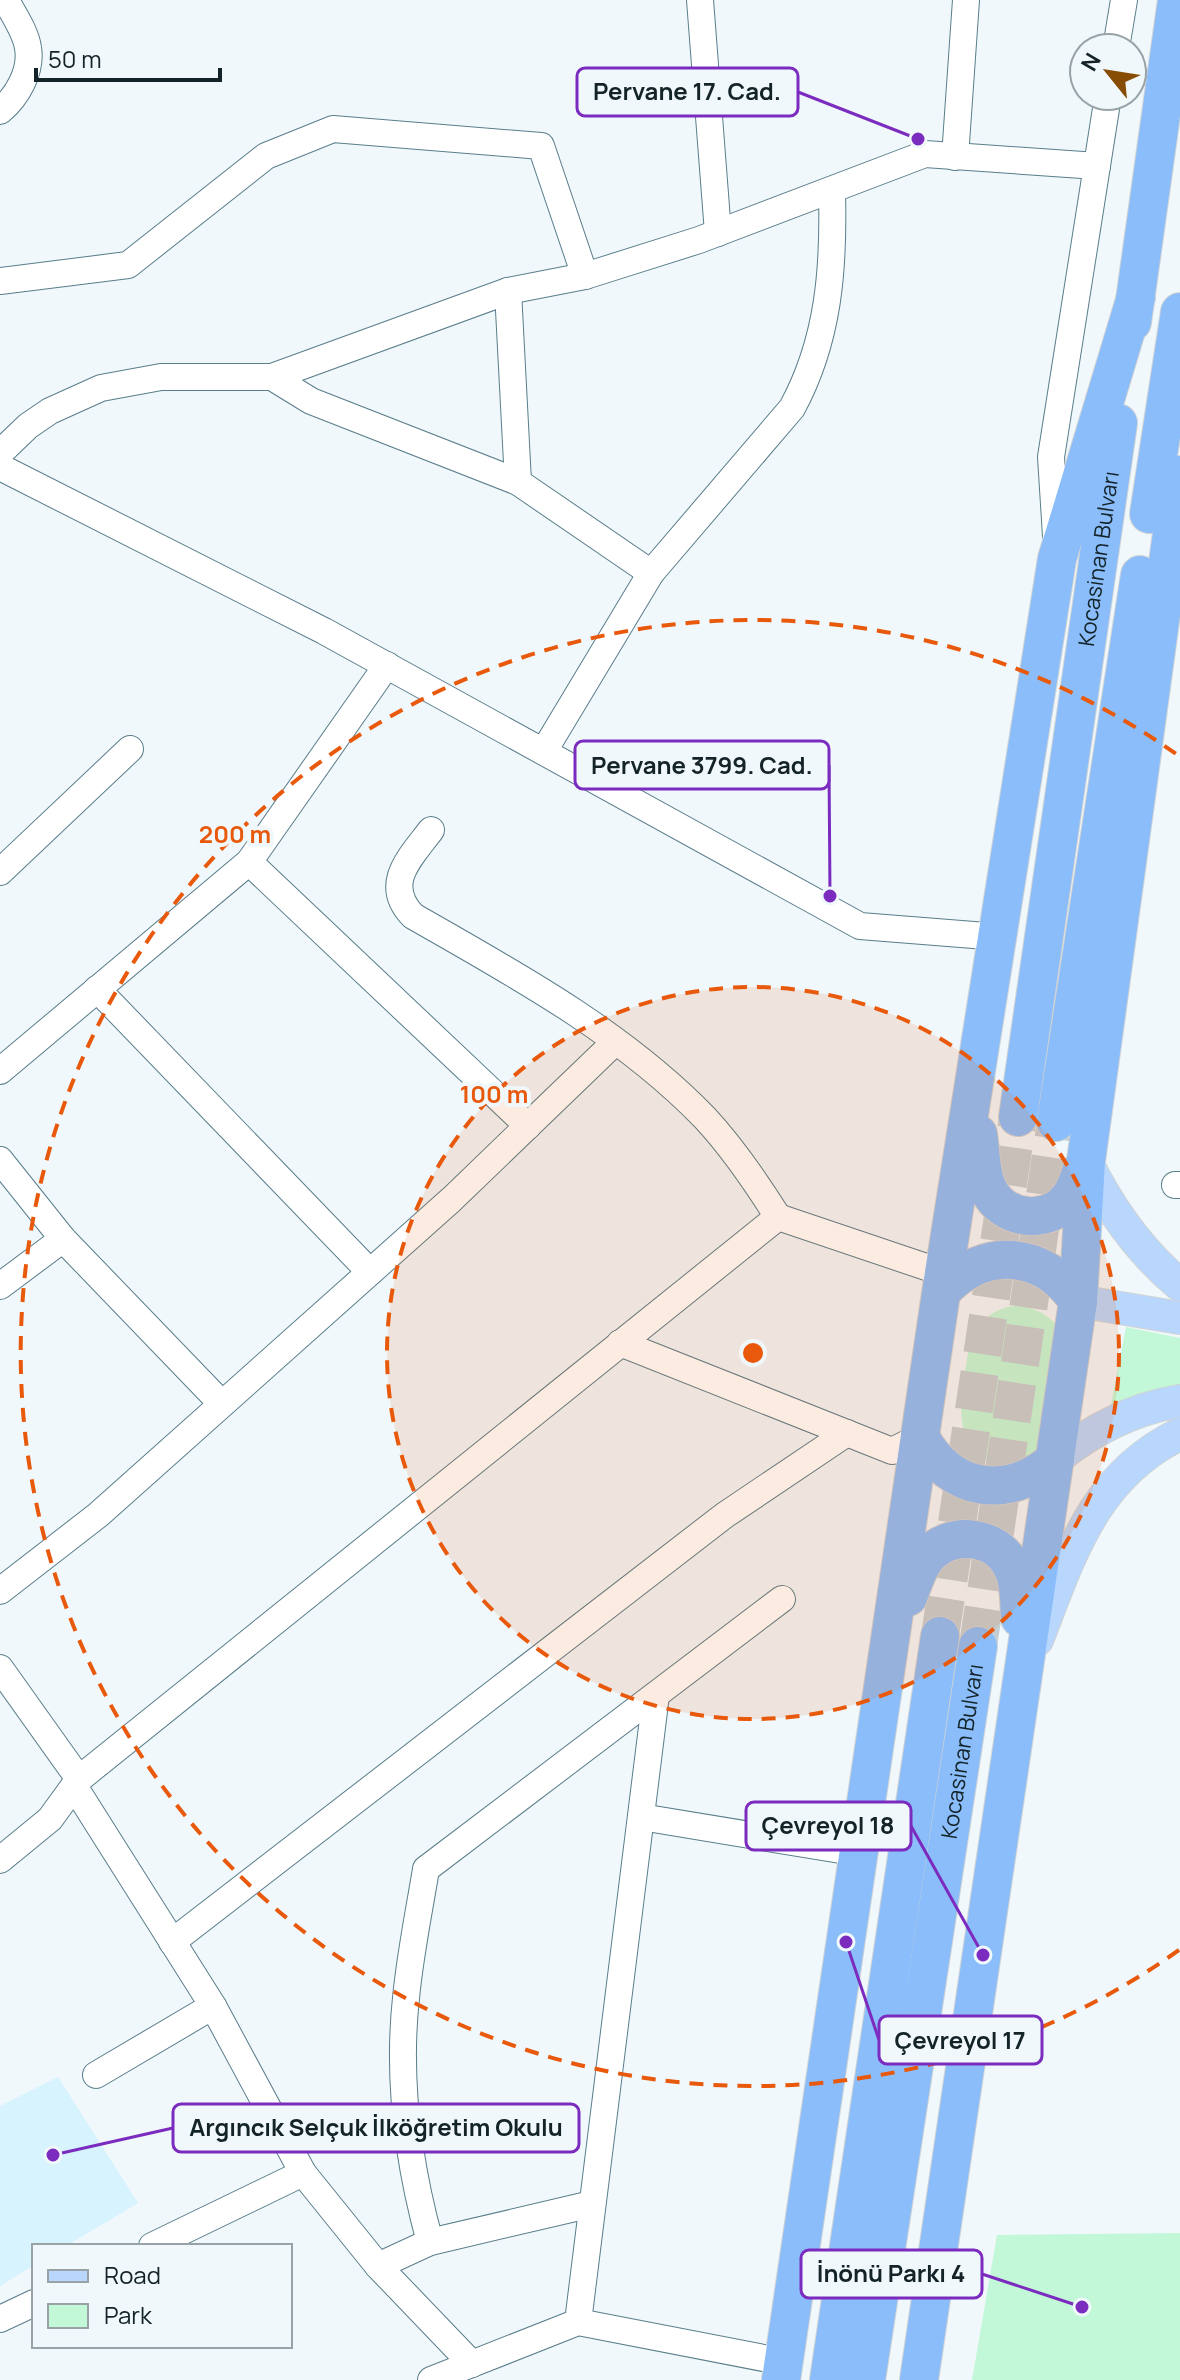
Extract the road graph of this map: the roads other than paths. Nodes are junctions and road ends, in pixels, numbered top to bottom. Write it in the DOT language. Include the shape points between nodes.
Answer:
graph roads {
  1 [pos="6,0"];
  2 [pos="700,0"];
  3 [pos="966,0"];
  4 [pos="1124,0"];
  5 [pos="1177,0"];
  6 [pos="1119,32"];
  7 [pos="0,111"];
  8 [pos="1105,112"];
  9 [pos="955,157"];
  10 [pos="1097,166"];
  11 [pos="832,192"];
  12 [pos="718,233"];
  13 [pos="585,276"];
  14 [pos="0,281"];
  15 [pos="508,291"];
  16 [pos="1136,297"];
  17 [pos="1180,312"];
  18 [pos="272,377"];
  19 [pos="0,453"];
  20 [pos="0,467"];
  21 [pos="1180,475"];
  22 [pos="518,482"];
  23 [pos="1057,559"];
  24 [pos="651,573"];
  25 [pos="1173,574"];
  26 [pos="1170,620"];
  27 [pos="387,665"];
  28 [pos="130,749"];
  29 [pos="544,751"];
  30 [pos="431,830"];
  31 [pos="249,862"];
  32 [pos="0,872"];
  33 [pos="999,937"];
  34 [pos="97,989"];
  35 [pos="615,1042"];
  36 [pos="0,1071"];
  37 [pos="974,1096"];
  38 [pos="1018,1117"];
  39 [pos="1056,1122"];
  40 [pos="528,1126"];
  41 [pos="0,1160"];
  42 [pos="1086,1161"];
  43 [pos="778,1217"];
  44 [pos="63,1239"];
  45 [pos="370,1272"];
  46 [pos="943,1282"];
  47 [pos="1180,1285"];
  48 [pos="0,1286"];
  49 [pos="1078,1301"];
  50 [pos="1180,1318"];
  51 [pos="620,1343"];
  52 [pos="1180,1401"];
  53 [pos="222,1404"];
  54 [pos="847,1433"];
  55 [pos="1180,1434"];
  56 [pos="920,1437"];
  57 [pos="1055,1460"];
  58 [pos="0,1591"];
  59 [pos="782,1599"];
  60 [pos="940,1636"];
  61 [pos="978,1646"];
  62 [pos="889,1654"];
  63 [pos="0,1668"];
  64 [pos="1023,1676"];
  65 [pos="656,1695"];
  66 [pos="76,1783"];
  67 [pos="641,1817"];
  68 [pos="859,1853"];
  69 [pos="0,1860"];
  70 [pos="172,1942"];
  71 [pos="213,2006"];
  72 [pos="96,2075"];
  73 [pos="303,2173"];
  74 [pos="592,2204"];
  75 [pos="430,2242"];
  76 [pos="156,2244"];
  77 [pos="378,2266"];
  78 [pos="32,2304"];
  79 [pos="0,2319"];
  80 [pos="578,2322"];
  81 [pos="472,2364"];
  82 [pos="783,2371"];
  83 [pos="431,2380"];
  84 [pos="829,2380"];
  85 [pos="866,2380"];
  86 [pos="919,2380"];
  1 -- 7 [label="street" via="28,46 28,58 23,81"];
  2 -- 12 [label="street"];
  3 -- 9 [label="street"];
  4 -- 6 [label="street"];
  5 -- 16 [label="highway, Kocasinan Bulvarı"];
  8 -- 10 [label="street"];
  9 -- 10 [label="street"];
  9 -- 11 [label="street" via="925,154"];
  10 -- 23 [label="street" via="1051,457"];
  11 -- 12 [label="street"];
  11 -- 24 [label="street" via="824,322 805,385 792,408"];
  12 -- 13 [label="street"];
  13 -- 14 [label="street" via="541,146 333,129 266,156 128,265"];
  13 -- 15 [label="street"];
  15 -- 18 [label="street"];
  15 -- 22 [label="street"];
  16 -- 23 [label="highway"];
  16 -- 38 [label="highway, Kocasinan Bulvarı"];
  17 -- 39 [label="highway, Kocasinan Bulvarı"];
  18 -- 19 [label="street" via="161,377 101,388 50,411"];
  18 -- 22 [label="street" via="311,401"];
  20 -- 27 [label="street"];
  21 -- 25 [label="highway"];
  22 -- 24 [label="street"];
  23 -- 33 [label="highway"];
  24 -- 29 [label="street"];
  25 -- 26 [label="highway"];
  26 -- 42 [label="highway"];
  27 -- 29 [label="street"];
  27 -- 31 [label="street"];
  28 -- 32 [label="street"];
  29 -- 33 [label="street" via="860,926"];
  30 -- 35 [label="street" via="399,878 406,908"];
  31 -- 34 [label="street"];
  31 -- 40 [label="street"];
  33 -- 37 [label="highway"];
  34 -- 36 [label="street"];
  34 -- 45 [label="street"];
  35 -- 40 [label="street"];
  35 -- 43 [label="street" via="707,1120"];
  37 -- 42 [label="highway" via="984,1179 1003,1208 1024,1216 1050,1213 1070,1197"];
  37 -- 46 [label="highway"];
  40 -- 45 [label="street"];
  41 -- 44 [label="street"];
  42 -- 47 [label="main road" via="1135,1240"];
  42 -- 49 [label="highway"];
  43 -- 46 [label="street"];
  43 -- 51 [label="street"];
  44 -- 48 [label="street"];
  44 -- 53 [label="street"];
  45 -- 53 [label="street"];
  46 -- 49 [label="highway" via="981,1263 1013,1260 1057,1277"];
  46 -- 56 [label="highway"];
  49 -- 50 [label="main road"];
  49 -- 57 [label="highway"];
  51 -- 54 [label="street"];
  51 -- 66 [label="street"];
  52 -- 57 [label="main road" via="1119,1418"];
  53 -- 58 [label="street" via="98,1515"];
  54 -- 56 [label="street" via="892,1451"];
  54 -- 70 [label="street" via="725,1515"];
  55 -- 64 [label="main road" via="1134,1463 1102,1496 1074,1546"];
  56 -- 57 [label="highway" via="945,1468 981,1485 1013,1484"];
  56 -- 62 [label="highway"];
  57 -- 64 [label="highway"];
  59 -- 65 [label="street"];
  60 -- 84 [label="highway, Kocasinan Bulvarı"];
  61 -- 85 [label="highway, Kocasinan Bulvarı"];
  62 -- 64 [label="highway" via="924,1560 946,1543 972,1539 996,1548 1013,1568"];
  62 -- 68 [label="highway"];
  63 -- 66 [label="street"];
  64 -- 86 [label="highway"];
  65 -- 67 [label="street"];
  65 -- 75 [label="street" via="426,1869 403,2044 406,2129"];
  66 -- 69 [label="street" via="50,1819"];
  66 -- 70 [label="street"];
  67 -- 68 [label="street"];
  67 -- 74 [label="street"];
  68 -- 82 [label="highway"];
  70 -- 71 [label="street"];
  71 -- 72 [label="street"];
  71 -- 73 [label="street"];
  73 -- 76 [label="street"];
  73 -- 77 [label="street"];
  74 -- 75 [label="street"];
  74 -- 80 [label="street"];
  75 -- 77 [label="street"];
  77 -- 81 [label="street"];
  78 -- 79 [label="street"];
  80 -- 81 [label="street"];
  80 -- 82 [label="street"];
  81 -- 83 [label="street"];
}
